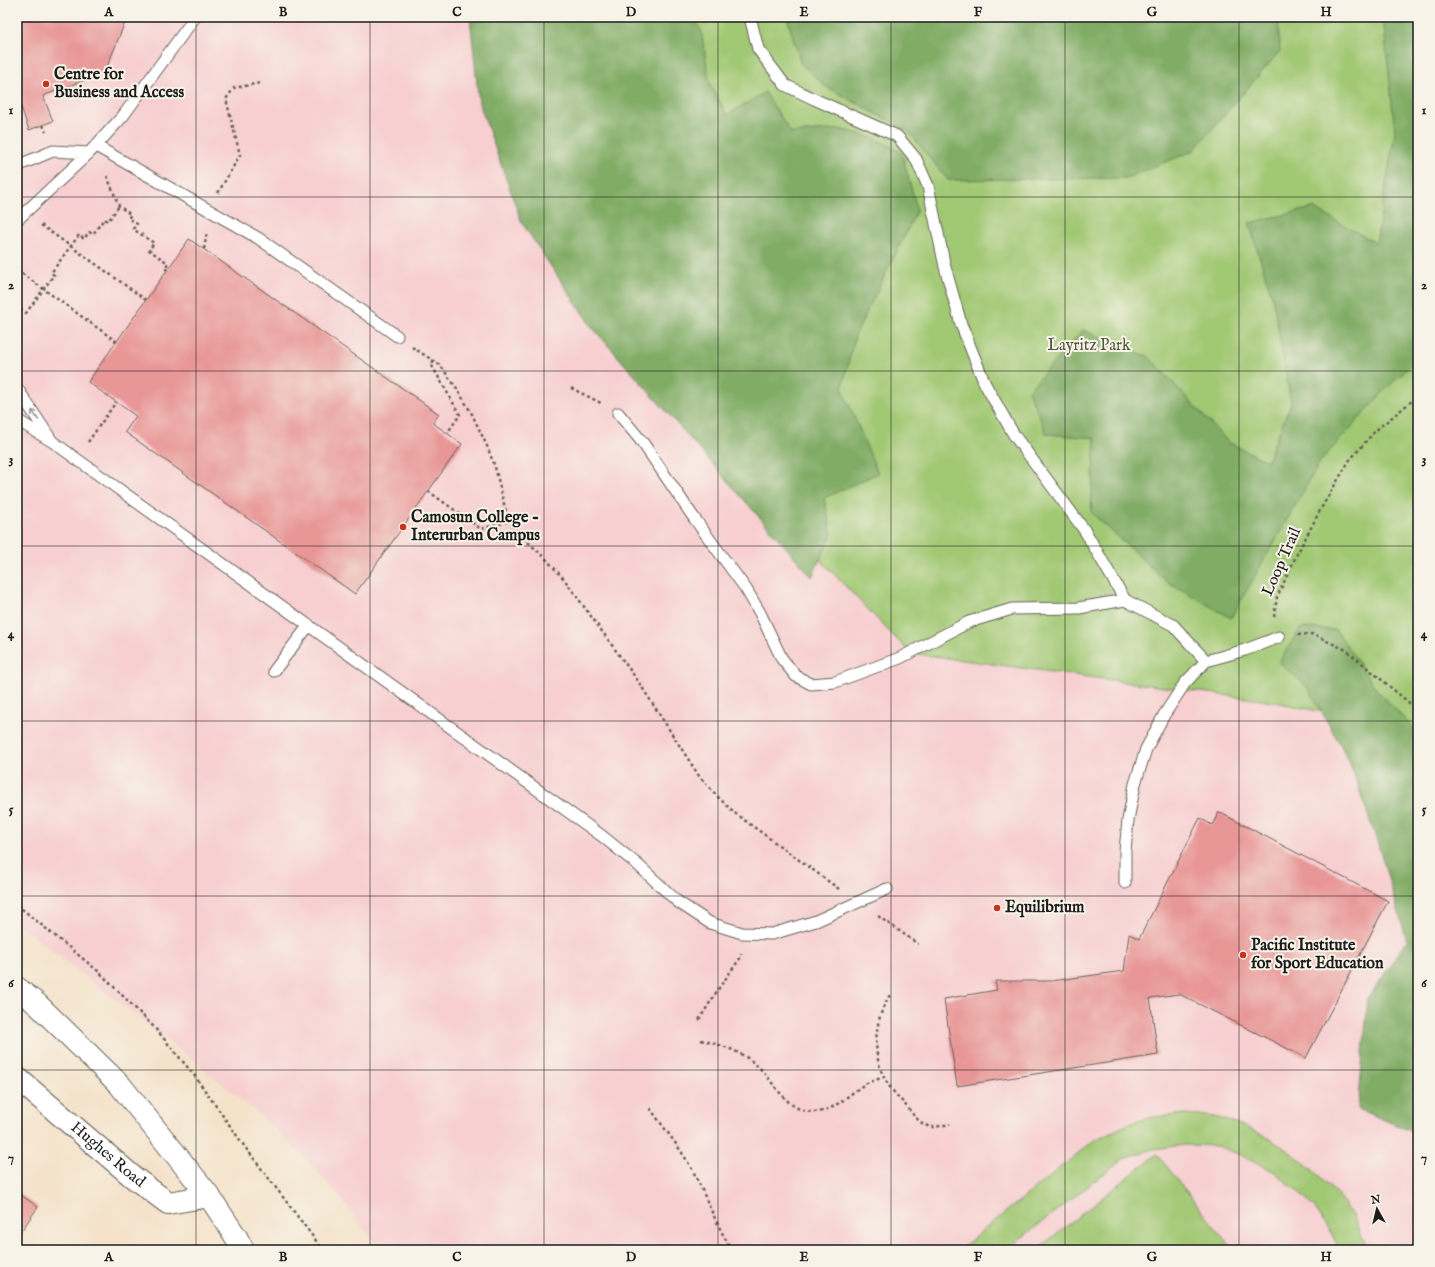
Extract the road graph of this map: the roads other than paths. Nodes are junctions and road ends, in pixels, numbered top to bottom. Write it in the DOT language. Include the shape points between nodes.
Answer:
graph roads {
  1 [pos="195,17"];
  2 [pos="750,17"];
  3 [pos="92,149"];
  4 [pos="17,166"];
  5 [pos="21,217"];
  6 [pos="397,336"];
  7 [pos="17,388"];
  8 [pos="618,413"];
  9 [pos="17,420"];
  10 [pos="53,442"];
  11 [pos="1125,600"];
  12 [pos="308,625"];
  13 [pos="1278,637"];
  14 [pos="1206,661"];
  15 [pos="274,671"];
  16 [pos="1124,883"];
  17 [pos="887,889"];
  18 [pos="17,988"];
  19 [pos="17,1078"];
  20 [pos="209,1196"];
  21 [pos="243,1250"];
  1 -- 3 [label="lane" via="123,116"];
  2 -- 11 [label="lane" via="758,49 785,84 897,136 916,159 928,186 945,268 961,324 985,384 1014,435 1085,531"];
  3 -- 4 [label="lane" via="53,151"];
  3 -- 5 [label="lane"];
  3 -- 6 [label="lane" via="212,211 258,238"];
  10 -- 7 [label="lane, one-way"];
  8 -- 11 [label="lane" via="643,442 746,589 782,659 796,676 811,684 835,682 900,658 970,622 1012,609 1079,608"];
  9 -- 10 [label="lane"];
  10 -- 12 [label="lane"];
  11 -- 14 [label="lane" via="1173,625"];
  12 -- 15 [label="lane"];
  12 -- 17 [label="lane" via="602,836 638,864 678,902 710,923 742,933 772,934 816,921"];
  13 -- 14 [label="lane"];
  14 -- 16 [label="lane" via="1185,683 1146,749 1135,784 1128,820"];
  18 -- 20 [label="main road" via="37,1004 120,1085"];
  19 -- 20 [label="main road, Hughes Road" via="133,1177 168,1203"];
  20 -- 21 [label="main road"];
}
